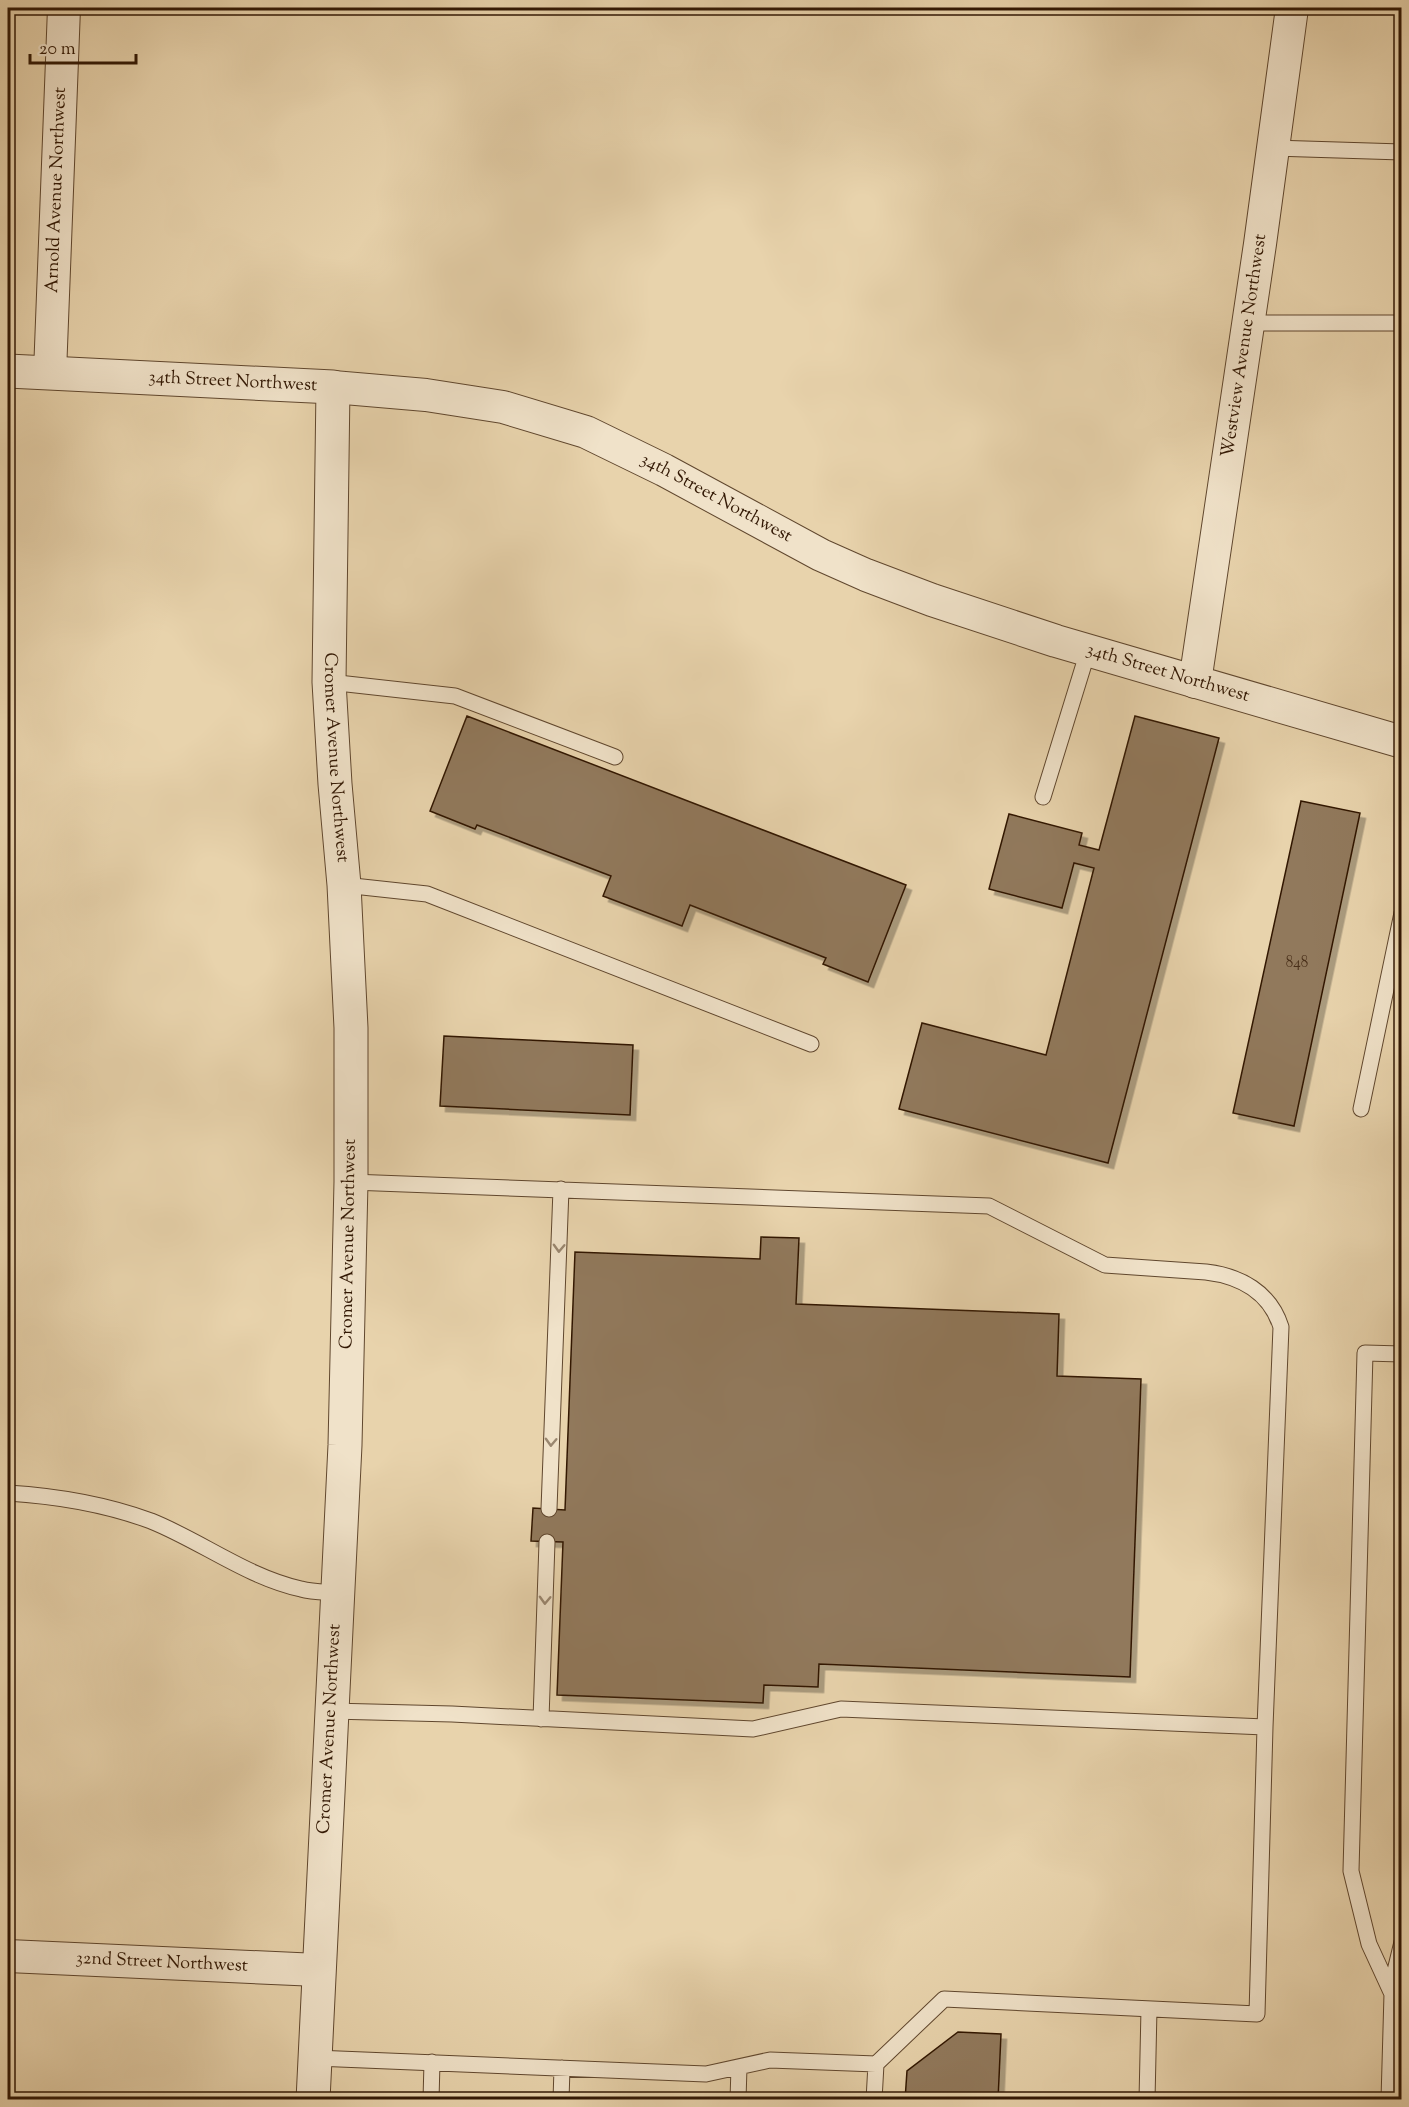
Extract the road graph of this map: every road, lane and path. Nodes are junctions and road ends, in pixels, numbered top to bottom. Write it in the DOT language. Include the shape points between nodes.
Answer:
graph roads {
  1 [pos="64,8"];
  2 [pos="1292,8"];
  3 [pos="1273,148"];
  4 [pos="1401,152"];
  5 [pos="1248,323"];
  6 [pos="1401,323"];
  7 [pos="8,371"];
  8 [pos="50,373"];
  9 [pos="333,387"];
  10 [pos="1088,651"];
  11 [pos="329,682"];
  12 [pos="1195,682"];
  13 [pos="1401,742"];
  14 [pos="615,757"];
  15 [pos="1043,797"];
  16 [pos="344,885"];
  17 [pos="1401,913"];
  18 [pos="811,1044"];
  19 [pos="1361,1109"];
  20 [pos="351,1182"];
  21 [pos="561,1189"];
  22 [pos="1401,1354"];
  23 [pos="8,1494"];
  24 [pos="549,1509"];
  25 [pos="548,1542"];
  26 [pos="337,1593"];
  27 [pos="331,1711"];
  28 [pos="541,1719"];
  29 [pos="1265,1727"];
  30 [pos="1401,1942"];
  31 [pos="8,1956"];
  32 [pos="318,1970"];
  33 [pos="1398,1972"];
  34 [pos="1392,1994"];
  35 [pos="1149,2009"];
  36 [pos="315,2058"];
  37 [pos="432,2062"];
  38 [pos="876,2064"];
  39 [pos="739,2067"];
  40 [pos="562,2068"];
  41 [pos="313,2100"];
  42 [pos="431,2100"];
  43 [pos="561,2100"];
  44 [pos="738,2100"];
  45 [pos="874,2100"];
  46 [pos="1147,2100"];
  47 [pos="1389,2100"];
  1 -- 8 [label="street, Arnold Avenue Northwest"];
  2 -- 3 [label="street, Westview Avenue Northwest"];
  3 -- 4 [label="lane"];
  3 -- 5 [label="street, Westview Avenue Northwest"];
  5 -- 6 [label="lane"];
  5 -- 12 [label="street, Westview Avenue Northwest"];
  7 -- 8 [label="street, 34th Street Northwest"];
  8 -- 9 [label="street, 34th Street Northwest"];
  9 -- 10 [label="street, 34th Street Northwest" via="503,406 586,432 866,575"];
  9 -- 11 [label="street, Cromer Avenue Northwest"];
  10 -- 12 [label="street, 34th Street Northwest"];
  10 -- 15 [label="lane"];
  11 -- 14 [label="lane" via="455,696"];
  11 -- 16 [label="street, Cromer Avenue Northwest"];
  12 -- 13 [label="street, 34th Street Northwest"];
  16 -- 18 [label="lane" via="427,894"];
  16 -- 20 [label="street, Cromer Avenue Northwest" via="351,1029"];
  17 -- 19 [label="lane"];
  20 -- 21 [label="lane"];
  20 -- 26 [label="street, Cromer Avenue Northwest"];
  21 -- 24 [label="lane, one-way"];
  21 -- 29 [label="lane" via="989,1206 1105,1264 1219,1274 1254,1289 1272,1306 1281,1327"];
  22 -- 34 [label="lane" via="1365,1353 1351,1871 1370,1944"];
  23 -- 26 [label="lane" via="46,1495 100,1505 151,1521 267,1579 301,1589"];
  25 -- 28 [label="lane, one-way"];
  26 -- 27 [label="street, Cromer Avenue Northwest"];
  27 -- 28 [label="lane"];
  27 -- 32 [label="street, Cromer Avenue Northwest"];
  28 -- 29 [label="lane" via="753,1729 842,1709"];
  29 -- 35 [label="lane" via="1257,2014"];
  30 -- 33 [label="lane"];
  31 -- 32 [label="street, 32nd Street Northwest"];
  32 -- 36 [label="street, Cromer Avenue Northwest"];
  33 -- 34 [label="lane"];
  34 -- 47 [label="lane"];
  35 -- 38 [label="lane" via="944,1999"];
  35 -- 46 [label="lane"];
  36 -- 37 [label="lane"];
  36 -- 41 [label="street, Cromer Avenue Northwest"];
  37 -- 40 [label="lane"];
  37 -- 42 [label="lane"];
  38 -- 39 [label="lane" via="770,2060"];
  38 -- 45 [label="lane"];
  39 -- 40 [label="lane" via="706,2074"];
  39 -- 44 [label="lane"];
  40 -- 43 [label="lane"];
}
